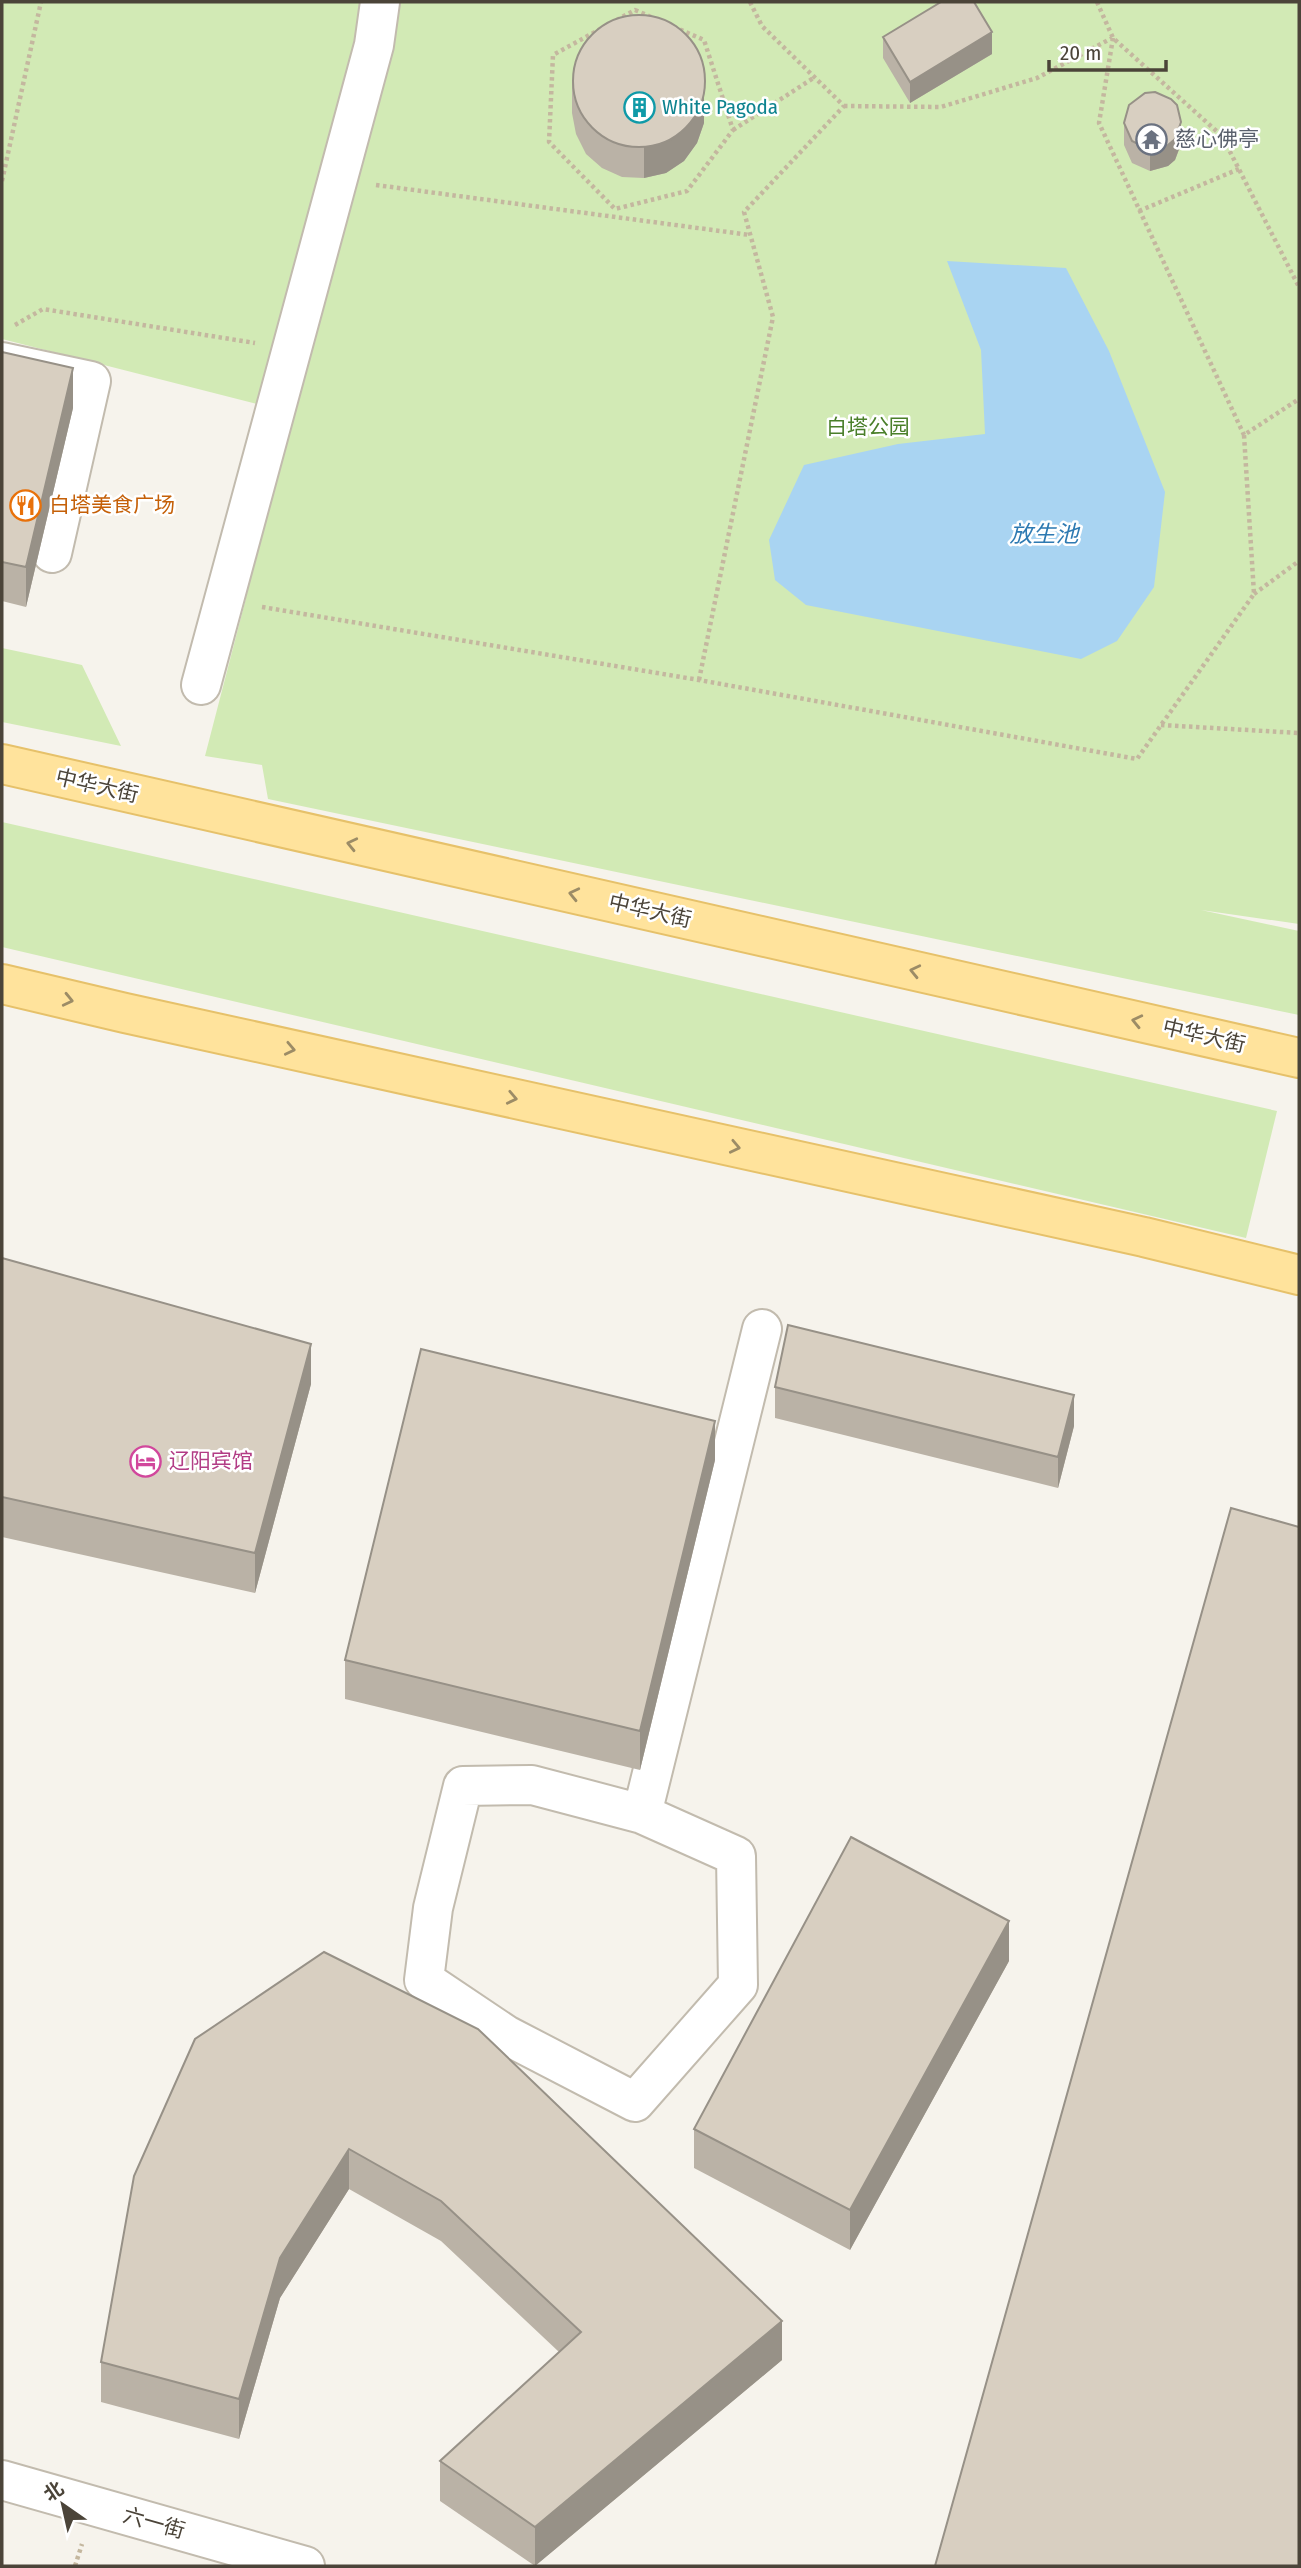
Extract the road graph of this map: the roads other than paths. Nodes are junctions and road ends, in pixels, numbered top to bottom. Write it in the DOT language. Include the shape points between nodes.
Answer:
graph roads {
  1 [pos="380,2"];
  2 [pos="7,344"];
  3 [pos="52,553"];
  4 [pos="201,685"];
  5 [pos="2,764"];
  6 [pos="2,984"];
  7 [pos="1292,1061"];
  8 [pos="1299,1257"];
  9 [pos="1229,1258"];
  10 [pos="1299,1275"];
  11 [pos="762,1329"];
  12 [pos="642,1814"];
  13 [pos="2,2480"];
  14 [pos="305,2566"];
  1 -- 4 [label="street" via="374,45"];
  2 -- 3 [label="street" via="91,382"];
  7 -- 5 [label="main road, 中华大街, one-way"];
  6 -- 9 [label="main road, one-way"];
  8 -- 9 [label="main road"];
  9 -- 10 [label="main road"];
  11 -- 12 [label="street"];
  12 -- 12 [label="street" via="532,1785 463,1786 433,1908 424,1980 506,2035 635,2102 738,1985 736,1856"];
  13 -- 14 [label="street, 六一街"];
}
